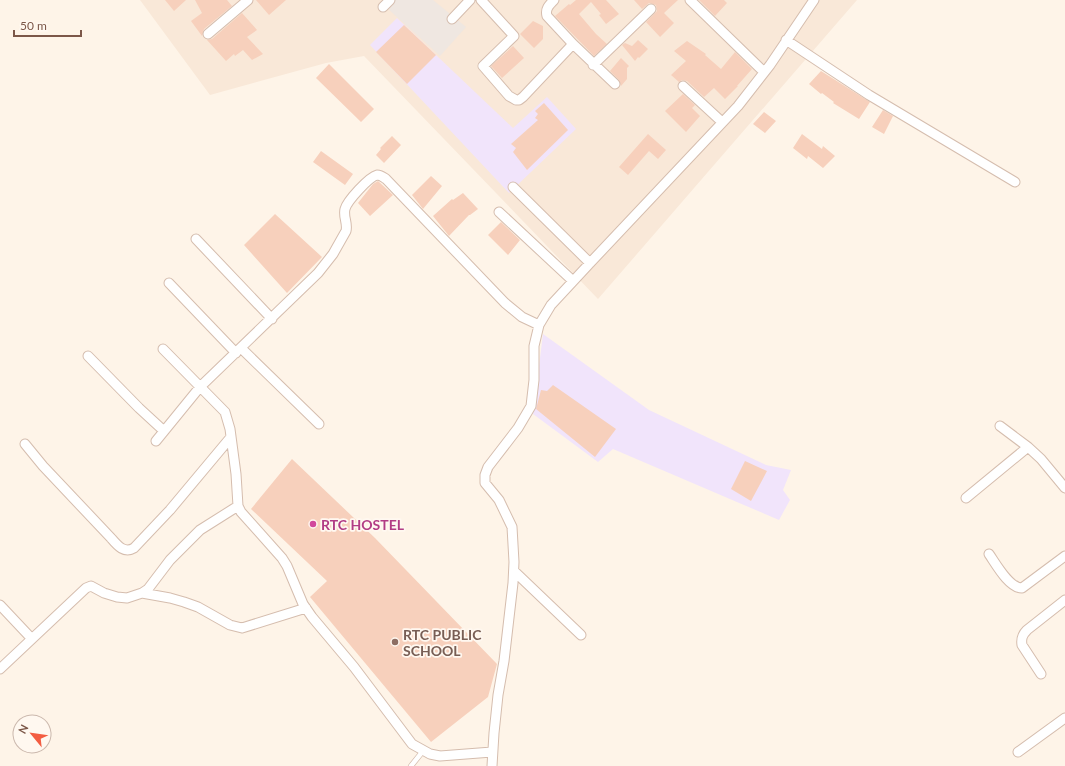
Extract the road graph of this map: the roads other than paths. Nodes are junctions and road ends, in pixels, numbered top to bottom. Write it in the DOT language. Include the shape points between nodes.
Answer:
graph roads {
  1 [pos="248,0"];
  2 [pos="390,0"];
  3 [pos="470,0"];
  4 [pos="481,0"];
  5 [pos="554,0"];
  6 [pos="690,0"];
  7 [pos="814,0"];
  8 [pos="383,7"];
  9 [pos="650,9"];
  10 [pos="452,18"];
  11 [pos="208,34"];
  12 [pos="786,40"];
  13 [pos="573,44"];
  14 [pos="593,64"];
  15 [pos="764,72"];
  16 [pos="615,84"];
  17 [pos="683,86"];
  18 [pos="722,122"];
  19 [pos="1015,182"];
  20 [pos="513,187"];
  21 [pos="499,212"];
  22 [pos="196,239"];
  23 [pos="590,263"];
  24 [pos="573,281"];
  25 [pos="169,283"];
  26 [pos="272,319"];
  27 [pos="539,325"];
  28 [pos="163,349"];
  29 [pos="238,350"];
  30 [pos="88,356"];
  31 [pos="200,387"];
  32 [pos="319,424"];
  33 [pos="1000,426"];
  34 [pos="164,432"];
  35 [pos="231,437"];
  36 [pos="156,441"];
  37 [pos="25,444"];
  38 [pos="1028,447"];
  39 [pos="1065,488"];
  40 [pos="966,498"];
  41 [pos="238,506"];
  42 [pos="989,554"];
  43 [pos="1065,556"];
  44 [pos="514,571"];
  45 [pos="142,593"];
  46 [pos="1065,600"];
  47 [pos="0,605"];
  48 [pos="306,608"];
  49 [pos="582,635"];
  50 [pos="32,639"];
  51 [pos="0,669"];
  52 [pos="1041,674"];
  53 [pos="1065,718"];
  54 [pos="424,751"];
  55 [pos="492,752"];
  56 [pos="1018,752"];
  57 [pos="411,766"];
  58 [pos="492,766"];
  1 -- 11 [label="street"];
  2 -- 8 [label="street"];
  3 -- 10 [label="street"];
  4 -- 13 [label="street" via="514,36 483,66 512,99 523,98"];
  5 -- 13 [label="street" via="547,8 546,16"];
  6 -- 15 [label="street"];
  7 -- 12 [label="street"];
  9 -- 14 [label="street"];
  12 -- 15 [label="street"];
  12 -- 19 [label="street" via="869,95"];
  13 -- 14 [label="street"];
  14 -- 16 [label="street"];
  15 -- 18 [label="street"];
  17 -- 18 [label="street"];
  18 -- 23 [label="street"];
  20 -- 23 [label="street"];
  21 -- 24 [label="street"];
  22 -- 26 [label="street"];
  23 -- 24 [label="street"];
  24 -- 27 [label="street" via="551,306"];
  25 -- 29 [label="street"];
  26 -- 27 [label="street" via="325,266 346,231 348,225 344,215 348,203 371,178 381,175 505,303 522,317"];
  26 -- 29 [label="street"];
  27 -- 44 [label="street" via="534,346 531,406 484,475 485,482 499,500 512,527"];
  28 -- 31 [label="street"];
  29 -- 31 [label="street"];
  29 -- 32 [label="street"];
  30 -- 34 [label="street"];
  31 -- 34 [label="street"];
  31 -- 35 [label="street" via="225,412"];
  33 -- 38 [label="street"];
  34 -- 36 [label="street"];
  35 -- 37 [label="street" via="170,510 134,548 128,550 122,549 111,538"];
  35 -- 41 [label="street"];
  38 -- 39 [label="street"];
  38 -- 40 [label="street"];
  41 -- 45 [label="street" via="200,530"];
  41 -- 48 [label="street" via="288,566"];
  42 -- 43 [label="street" via="1011,584 1017,588 1022,588"];
  44 -- 49 [label="street"];
  44 -- 55 [label="street"];
  45 -- 48 [label="street" via="198,607 230,625 242,628"];
  45 -- 50 [label="street" via="127,598 117,597 89,587 78,594"];
  46 -- 52 [label="street" via="1027,630 1021,640 1022,646"];
  47 -- 50 [label="street"];
  48 -- 54 [label="street" via="412,744"];
  50 -- 51 [label="street"];
  53 -- 56 [label="street"];
  54 -- 55 [label="street" via="440,756"];
  54 -- 57 [label="lane"];
  55 -- 58 [label="street"];
}
